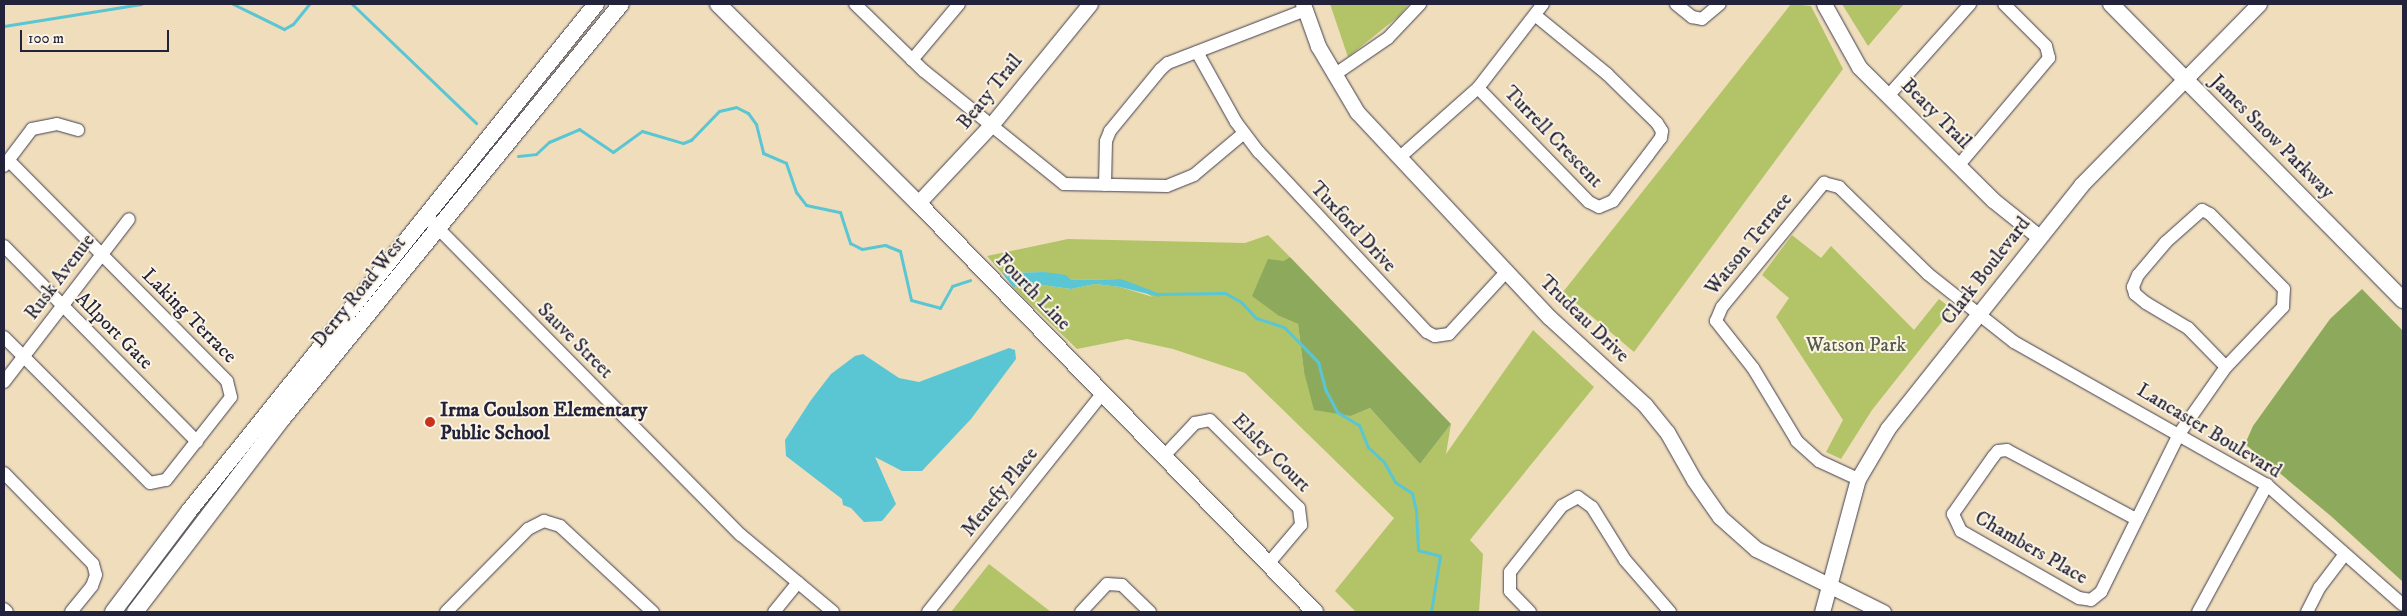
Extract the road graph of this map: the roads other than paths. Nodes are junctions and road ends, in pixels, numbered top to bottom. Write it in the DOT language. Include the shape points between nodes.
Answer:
graph roads {
  1 [pos="596,4"];
  2 [pos="621,4"];
  3 [pos="718,4"];
  4 [pos="855,4"];
  5 [pos="959,4"];
  6 [pos="1090,4"];
  7 [pos="1420,4"];
  8 [pos="1543,4"];
  9 [pos="1676,4"];
  10 [pos="1720,4"];
  11 [pos="1824,4"];
  12 [pos="1970,4"];
  13 [pos="2004,4"];
  14 [pos="2111,4"];
  15 [pos="2259,4"];
  16 [pos="1304,7"];
  17 [pos="1535,15"];
  18 [pos="1196,52"];
  19 [pos="912,60"];
  20 [pos="1334,75"];
  21 [pos="2185,78"];
  22 [pos="1478,88"];
  23 [pos="1889,95"];
  24 [pos="992,124"];
  25 [pos="78,130"];
  26 [pos="1244,133"];
  27 [pos="1400,157"];
  28 [pos="6,163"];
  29 [pos="1959,165"];
  30 [pos="1105,185"];
  31 [pos="918,204"];
  32 [pos="426,216"];
  33 [pos="129,219"];
  34 [pos="439,228"];
  35 [pos="2040,237"];
  36 [pos="4,246"];
  37 [pos="101,254"];
  38 [pos="1507,272"];
  39 [pos="2403,300"];
  40 [pos="63,306"];
  41 [pos="1978,314"];
  42 [pos="4,337"];
  43 [pos="23,356"];
  44 [pos="2226,366"];
  45 [pos="4,382"];
  46 [pos="1101,395"];
  47 [pos="2180,434"];
  48 [pos="197,442"];
  49 [pos="1163,457"];
  50 [pos="4,473"];
  51 [pos="1858,479"];
  52 [pos="2267,485"];
  53 [pos="2136,519"];
  54 [pos="2345,554"];
  55 [pos="1268,564"];
  56 [pos="798,582"];
  57 [pos="1830,587"];
  58 [pos="2403,605"];
  59 [pos="4,609"];
  60 [pos="7,612"];
  61 [pos="70,612"];
  62 [pos="113,612"];
  63 [pos="135,612"];
  64 [pos="446,612"];
  65 [pos="653,612"];
  66 [pos="774,612"];
  67 [pos="833,612"];
  68 [pos="928,612"];
  69 [pos="1081,612"];
  70 [pos="1150,612"];
  71 [pos="1315,612"];
  72 [pos="1530,612"];
  73 [pos="1670,612"];
  74 [pos="1822,612"];
  75 [pos="1883,612"];
  76 [pos="2198,612"];
  77 [pos="2307,612"];
  1 -- 32 [label="main road, Derry Road West"];
  2 -- 34 [label="main road, Derry Road West"];
  3 -- 31 [label="main road, Fourth Line"];
  4 -- 19 [label="street"];
  5 -- 19 [label="street"];
  6 -- 24 [label="street, Beaty Trail"];
  7 -- 20 [label="street" via="1388,38"];
  8 -- 17 [label="street"];
  9 -- 10 [label="street" via="1692,17 1702,19"];
  11 -- 23 [label="street, Beaty Trail" via="1859,67"];
  12 -- 23 [label="street"];
  13 -- 29 [label="street" via="2046,46 2049,58"];
  14 -- 21 [label="main road, James Snow Parkway"];
  15 -- 21 [label="street, Clark Boulevard"];
  16 -- 18 [label="street"];
  16 -- 20 [label="street, Trudeau Drive"];
  17 -- 22 [label="street"];
  17 -- 22 [label="street, Turrell Crescent" via="1607,74 1662,131 1661,138 1613,201 1599,207 1589,202"];
  18 -- 26 [label="street, Tuxford Drive"];
  18 -- 30 [label="street" via="1161,69 1110,131 1106,141"];
  19 -- 24 [label="street"];
  20 -- 27 [label="street, Trudeau Drive" via="1357,112"];
  21 -- 35 [label="street, Clark Boulevard" via="2092,173"];
  21 -- 39 [label="main road, James Snow Parkway"];
  22 -- 27 [label="street"];
  23 -- 29 [label="street, Beaty Trail"];
  24 -- 30 [label="street" via="1064,184"];
  24 -- 31 [label="street, Beaty Trail"];
  25 -- 28 [label="street" via="58,124 32,129"];
  26 -- 30 [label="street" via="1181,182 1168,186"];
  26 -- 38 [label="street, Tuxford Drive" via="1270,165 1427,332 1435,336 1449,334"];
  27 -- 38 [label="street, Trudeau Drive"];
  28 -- 37 [label="street, Laking Terrace"];
  29 -- 35 [label="street, Beaty Trail" via="1993,200"];
  31 -- 46 [label="main road, Fourth Line"];
  32 -- 34 [label="street, Sauve Street"];
  32 -- 62 [label="main road, Derry Road West" via="195,503"];
  33 -- 37 [label="street, Rusk Avenue"];
  34 -- 56 [label="street, Sauve Street" via="741,535"];
  34 -- 63 [label="main road, Derry Road West" via="283,418"];
  35 -- 41 [label="street, Clark Boulevard"];
  36 -- 40 [label="street, Allport Gate"];
  37 -- 40 [label="street, Rusk Avenue"];
  37 -- 48 [label="street, Laking Terrace" via="227,381 231,390 229,402"];
  38 -- 57 [label="street, Trudeau Drive" via="1549,317 1644,405 1667,432 1694,480 1727,524 1756,549"];
  40 -- 43 [label="street, Rusk Avenue"];
  40 -- 48 [label="street, Allport Gate"];
  41 -- 47 [label="street, Lancaster Boulevard" via="2014,342"];
  41 -- 51 [label="street, Clark Boulevard" via="1888,428"];
  41 -- 51 [label="street, Watson Terrace" via="1928,274 1839,187 1824,183 1722,307 1716,321 1753,368 1797,441 1819,461"];
  42 -- 43 [label="street, Laking Terrace"];
  43 -- 45 [label="street, Rusk Avenue"];
  43 -- 48 [label="street, Laking Terrace" via="150,483 166,480"];
  44 -- 44 [label="street, Chambers Place" via="2282,308 2285,294 2275,279 2210,214 2202,210 2166,242 2138,275 2133,287 2135,294 2146,304 2188,328"];
  44 -- 47 [label="street, Chambers Place"];
  46 -- 49 [label="main road, Fourth Line"];
  46 -- 68 [label="street, Menefy Place"];
  47 -- 52 [label="street, Lancaster Boulevard"];
  47 -- 53 [label="street, Chambers Place"];
  49 -- 55 [label="main road, Fourth Line"];
  49 -- 55 [label="street, Elsley Court" via="1195,424 1210,420 1299,508 1301,525"];
  50 -- 61 [label="street" via="93,564 96,575 92,586"];
  51 -- 57 [label="street, Clark Boulevard"];
  52 -- 54 [label="street, Lancaster Boulevard"];
  52 -- 76 [label="street"];
  53 -- 53 [label="street, Chambers Place" via="2007,450 1998,451 1953,514 1954,522 1965,534 2085,600 2101,592"];
  54 -- 58 [label="street, Lancaster Boulevard"];
  54 -- 77 [label="street" via="2320,587"];
  55 -- 71 [label="main road, Fourth Line"];
  56 -- 66 [label="street"];
  56 -- 67 [label="street, Sauve Street"];
  57 -- 74 [label="street, Clark Boulevard"];
  57 -- 75 [label="street, Trudeau Drive"];
  59 -- 60 [label="street"];
  64 -- 65 [label="street" via="528,529 544,521 560,526"];
  69 -- 70 [label="street" via="1101,587 1114,584 1122,585"];
  72 -- 73 [label="street" via="1510,591 1510,572 1562,506 1578,497 1592,506 1625,560"];
}
